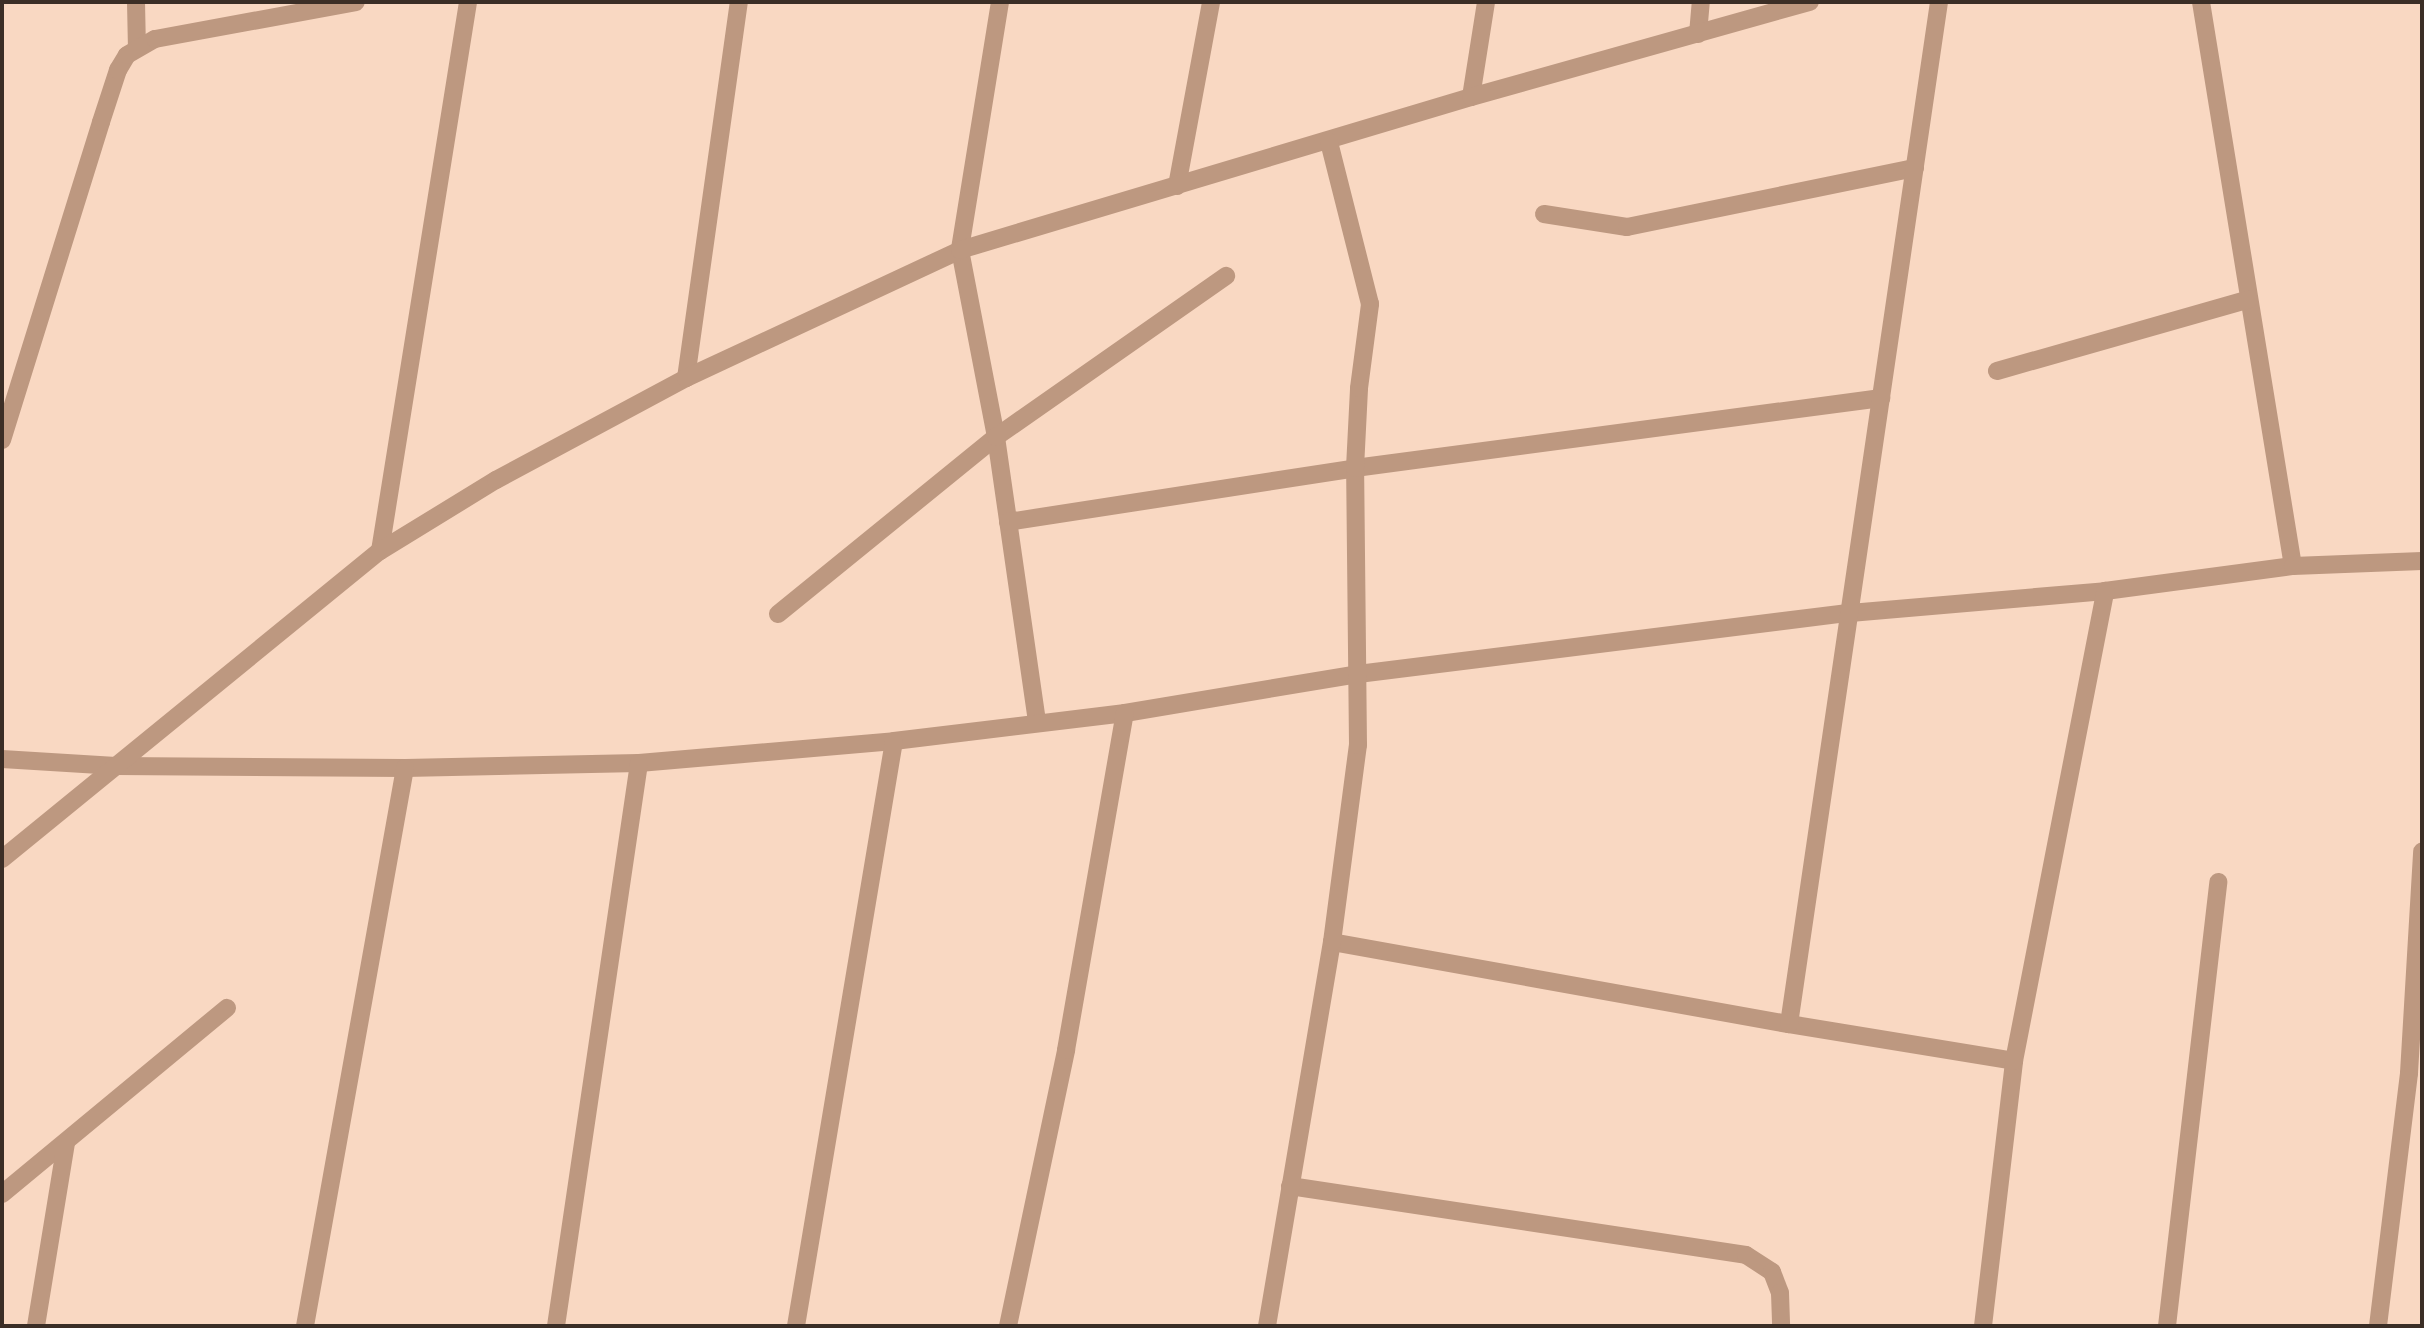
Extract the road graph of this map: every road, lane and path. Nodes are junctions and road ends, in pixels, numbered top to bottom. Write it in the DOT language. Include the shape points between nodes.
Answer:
graph roads {
  1 [pos="135,2"];
  2 [pos="356,2"];
  3 [pos="468,2"];
  4 [pos="739,2"];
  5 [pos="1000,2"];
  6 [pos="1211,2"];
  7 [pos="1486,2"];
  8 [pos="1701,2"];
  9 [pos="1810,2"];
  10 [pos="1939,2"];
  11 [pos="2201,2"];
  12 [pos="272,10"];
  13 [pos="1698,34"];
  14 [pos="137,48"];
  15 [pos="1471,97"];
  16 [pos="1329,142"];
  17 [pos="1915,168"];
  18 [pos="1177,186"];
  19 [pos="1544,214"];
  20 [pos="960,250"];
  21 [pos="1226,276"];
  22 [pos="2249,299"];
  23 [pos="1997,371"];
  24 [pos="686,378"];
  25 [pos="1881,397"];
  26 [pos="996,438"];
  27 [pos="2,440"];
  28 [pos="1355,468"];
  29 [pos="1008,522"];
  30 [pos="380,551"];
  31 [pos="2422,561"];
  32 [pos="2292,566"];
  33 [pos="2105,591"];
  34 [pos="1850,613"];
  35 [pos="778,614"];
  36 [pos="1358,674"];
  37 [pos="1125,713"];
  38 [pos="1037,722"];
  39 [pos="894,741"];
  40 [pos="2,759"];
  41 [pos="639,763"];
  42 [pos="116,766"];
  43 [pos="405,768"];
  44 [pos="2422,851"];
  45 [pos="2,859"];
  46 [pos="2218,882"];
  47 [pos="1332,942"];
  48 [pos="227,1008"];
  49 [pos="1789,1024"];
  50 [pos="2014,1061"];
  51 [pos="2416,1074"];
  52 [pos="66,1143"];
  53 [pos="1290,1186"];
  54 [pos="2,1194"];
  55 [pos="36,1326"];
  56 [pos="305,1326"];
  57 [pos="556,1326"];
  58 [pos="796,1326"];
  59 [pos="1008,1326"];
  60 [pos="1267,1326"];
  61 [pos="1781,1326"];
  62 [pos="1983,1326"];
  63 [pos="2167,1326"];
  64 [pos="2378,1326"];
  1 -- 14 [label="street"];
  2 -- 12 [label="street"];
  3 -- 30 [label="street"];
  4 -- 24 [label="street"];
  5 -- 20 [label="street"];
  6 -- 18 [label="street"];
  7 -- 15 [label="street"];
  8 -- 13 [label="street"];
  9 -- 13 [label="street"];
  10 -- 17 [label="street"];
  11 -- 22 [label="street"];
  12 -- 14 [label="street" via="155,39"];
  13 -- 15 [label="street"];
  14 -- 27 [label="street" via="118,69"];
  15 -- 16 [label="street"];
  16 -- 18 [label="street"];
  16 -- 28 [label="street" via="1370,304"];
  17 -- 19 [label="street" via="1627,227"];
  17 -- 25 [label="street"];
  18 -- 20 [label="street"];
  20 -- 24 [label="street"];
  20 -- 26 [label="street"];
  21 -- 26 [label="street"];
  22 -- 23 [label="street"];
  22 -- 32 [label="street"];
  24 -- 30 [label="street" via="496,480"];
  25 -- 28 [label="street"];
  25 -- 34 [label="street"];
  26 -- 29 [label="street"];
  26 -- 35 [label="street"];
  28 -- 29 [label="street"];
  28 -- 36 [label="street"];
  29 -- 38 [label="street"];
  30 -- 42 [label="street"];
  31 -- 32 [label="street"];
  32 -- 33 [label="street"];
  33 -- 34 [label="street"];
  33 -- 50 [label="street"];
  34 -- 36 [label="street"];
  34 -- 49 [label="street"];
  36 -- 37 [label="street"];
  36 -- 47 [label="street" via="1358,745"];
  37 -- 38 [label="street"];
  37 -- 59 [label="street" via="1066,1050"];
  38 -- 39 [label="street"];
  39 -- 41 [label="street"];
  39 -- 58 [label="street"];
  40 -- 42 [label="street"];
  41 -- 43 [label="street"];
  41 -- 57 [label="street"];
  42 -- 43 [label="street"];
  42 -- 45 [label="street"];
  43 -- 56 [label="street"];
  44 -- 51 [label="street"];
  46 -- 63 [label="street"];
  47 -- 49 [label="street"];
  47 -- 53 [label="street"];
  48 -- 52 [label="street"];
  49 -- 50 [label="street"];
  50 -- 62 [label="street"];
  51 -- 64 [label="street"];
  52 -- 54 [label="street"];
  52 -- 55 [label="street"];
  53 -- 60 [label="street"];
  53 -- 61 [label="street" via="1746,1255 1772,1272 1780,1293"];
}
